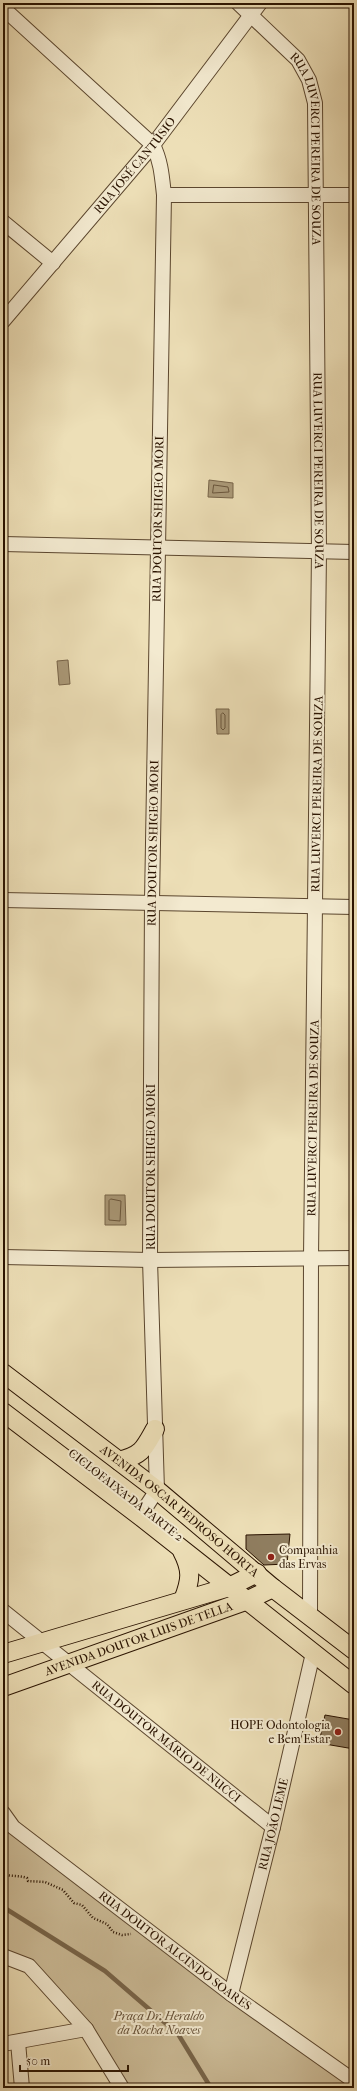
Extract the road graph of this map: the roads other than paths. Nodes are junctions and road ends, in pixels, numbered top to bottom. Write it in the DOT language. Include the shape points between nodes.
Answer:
graph roads {
  1 [pos="238,3"];
  2 [pos="3,8"];
  3 [pos="256,8"];
  4 [pos="153,145"];
  5 [pos="164,195"];
  6 [pos="354,195"];
  7 [pos="318,197"];
  8 [pos="3,222"];
  9 [pos="53,263"];
  10 [pos="3,321"];
  11 [pos="3,544"];
  12 [pos="158,547"];
  13 [pos="319,552"];
  14 [pos="354,552"];
  15 [pos="3,900"];
  16 [pos="152,902"];
  17 [pos="316,907"];
  18 [pos="354,907"];
  19 [pos="3,1257"];
  20 [pos="312,1257"];
  21 [pos="354,1258"];
  22 [pos="150,1260"];
  23 [pos="3,1373"];
  24 [pos="3,1412"];
  25 [pos="155,1429"];
  26 [pos="119,1461"];
  27 [pos="157,1490"];
  28 [pos="140,1516"];
  29 [pos="182,1551"];
  30 [pos="257,1573"];
  31 [pos="229,1587"];
  32 [pos="273,1588"];
  33 [pos="183,1600"];
  34 [pos="248,1600"];
  35 [pos="3,1611"];
  36 [pos="310,1616"];
  37 [pos="43,1643"];
  38 [pos="354,1650"];
  39 [pos="313,1653"];
  40 [pos="3,1654"];
  41 [pos="69,1664"];
  42 [pos="354,1685"];
  43 [pos="3,1687"];
  44 [pos="3,1813"];
  45 [pos="273,1827"];
  46 [pos="3,1956"];
  47 [pos="231,1994"];
  48 [pos="86,2029"];
  49 [pos="18,2042"];
  50 [pos="3,2044"];
  51 [pos="354,2082"];
  52 [pos="22,2088"];
  53 [pos="122,2088"];
  1 -- 3 [label="street, RUA LUVERCI PEREIRA DE SOUZA"];
  2 -- 4 [label="street"];
  3 -- 4 [label="street, RUA JOSÉ CANTÚSIO"];
  3 -- 7 [label="street, RUA LUVERCI PEREIRA DE SOUZA" via="298,60 311,85 316,103"];
  4 -- 5 [label="street, RUA DOUTOR SHIGEO MORI" via="159,156"];
  4 -- 9 [label="street, RUA JOSÉ CANTÚSIO"];
  5 -- 7 [label="street"];
  5 -- 12 [label="street, RUA DOUTOR SHIGEO MORI"];
  6 -- 7 [label="street"];
  7 -- 13 [label="street, RUA LUVERCI PEREIRA DE SOUZA"];
  8 -- 9 [label="street"];
  9 -- 10 [label="street, RUA JOSÉ CANTÚSIO"];
  11 -- 12 [label="street"];
  12 -- 13 [label="street"];
  12 -- 16 [label="street, RUA DOUTOR SHIGEO MORI"];
  13 -- 14 [label="street"];
  13 -- 17 [label="street, RUA LUVERCI PEREIRA DE SOUZA"];
  15 -- 16 [label="street"];
  16 -- 17 [label="street"];
  16 -- 22 [label="street, RUA DOUTOR SHIGEO MORI"];
  17 -- 18 [label="street"];
  17 -- 20 [label="street, RUA LUVERCI PEREIRA DE SOUZA"];
  19 -- 22 [label="street"];
  20 -- 21 [label="street"];
  20 -- 22 [label="street"];
  20 -- 36 [label="street, RUA LUVERCI PEREIRA DE SOUZA"];
  22 -- 25 [label="street, RUA DOUTOR SHIGEO MORI"];
  23 -- 26 [label="main road, AVENIDA OSCAR PEDROSO HORTA"];
  24 -- 28 [label="main road"];
  25 -- 26 [label="main road" via="144,1450 134,1457"];
  25 -- 27 [label="street, RUA DOUTOR SHIGEO MORI"];
  26 -- 27 [label="main road, AVENIDA OSCAR PEDROSO HORTA"];
  27 -- 28 [label="street"];
  27 -- 30 [label="main road, AVENIDA OSCAR PEDROSO HORTA"];
  28 -- 29 [label="main road"];
  29 -- 31 [label="main road"];
  29 -- 33 [label="main road" via="189,1564 190,1577"];
  30 -- 31 [label="main road, AVENIDA DOUTOR LUIS DE TELLA"];
  30 -- 32 [label="main road, AVENIDA OSCAR PEDROSO HORTA"];
  31 -- 33 [label="main road, AVENIDA DOUTOR LUIS DE TELLA"];
  31 -- 34 [label="main road"];
  32 -- 34 [label="main road, AVENIDA DOUTOR LUIS DE TELLA"];
  32 -- 36 [label="main road, AVENIDA OSCAR PEDROSO HORTA"];
  33 -- 37 [label="main road, AVENIDA DOUTOR LUIS DE TELLA"];
  34 -- 39 [label="main road"];
  34 -- 41 [label="main road, AVENIDA DOUTOR LUIS DE TELLA"];
  35 -- 37 [label="street, RUA DOUTOR MÁRIO DE NUCCI"];
  36 -- 38 [label="main road, AVENIDA OSCAR PEDROSO HORTA"];
  37 -- 40 [label="main road, AVENIDA DOUTOR LUIS DE TELLA"];
  37 -- 41 [label="street, RUA DOUTOR MÁRIO DE NUCCI"];
  39 -- 42 [label="main road"];
  39 -- 45 [label="street, RUA JOÃO LEME"];
  41 -- 43 [label="main road, AVENIDA DOUTOR LUIS DE TELLA"];
  41 -- 45 [label="street, RUA DOUTOR MÁRIO DE NUCCI"];
  44 -- 47 [label="street, RUA DOUTOR ALCINDO SOARES" via="13,1827"];
  45 -- 47 [label="street, RUA JOÃO LEME"];
  46 -- 48 [label="street" via="29,1966"];
  47 -- 51 [label="street, RUA DOUTOR ALCINDO SOARES"];
  48 -- 49 [label="street"];
  48 -- 53 [label="street"];
  49 -- 50 [label="street"];
  49 -- 52 [label="street"];
}
